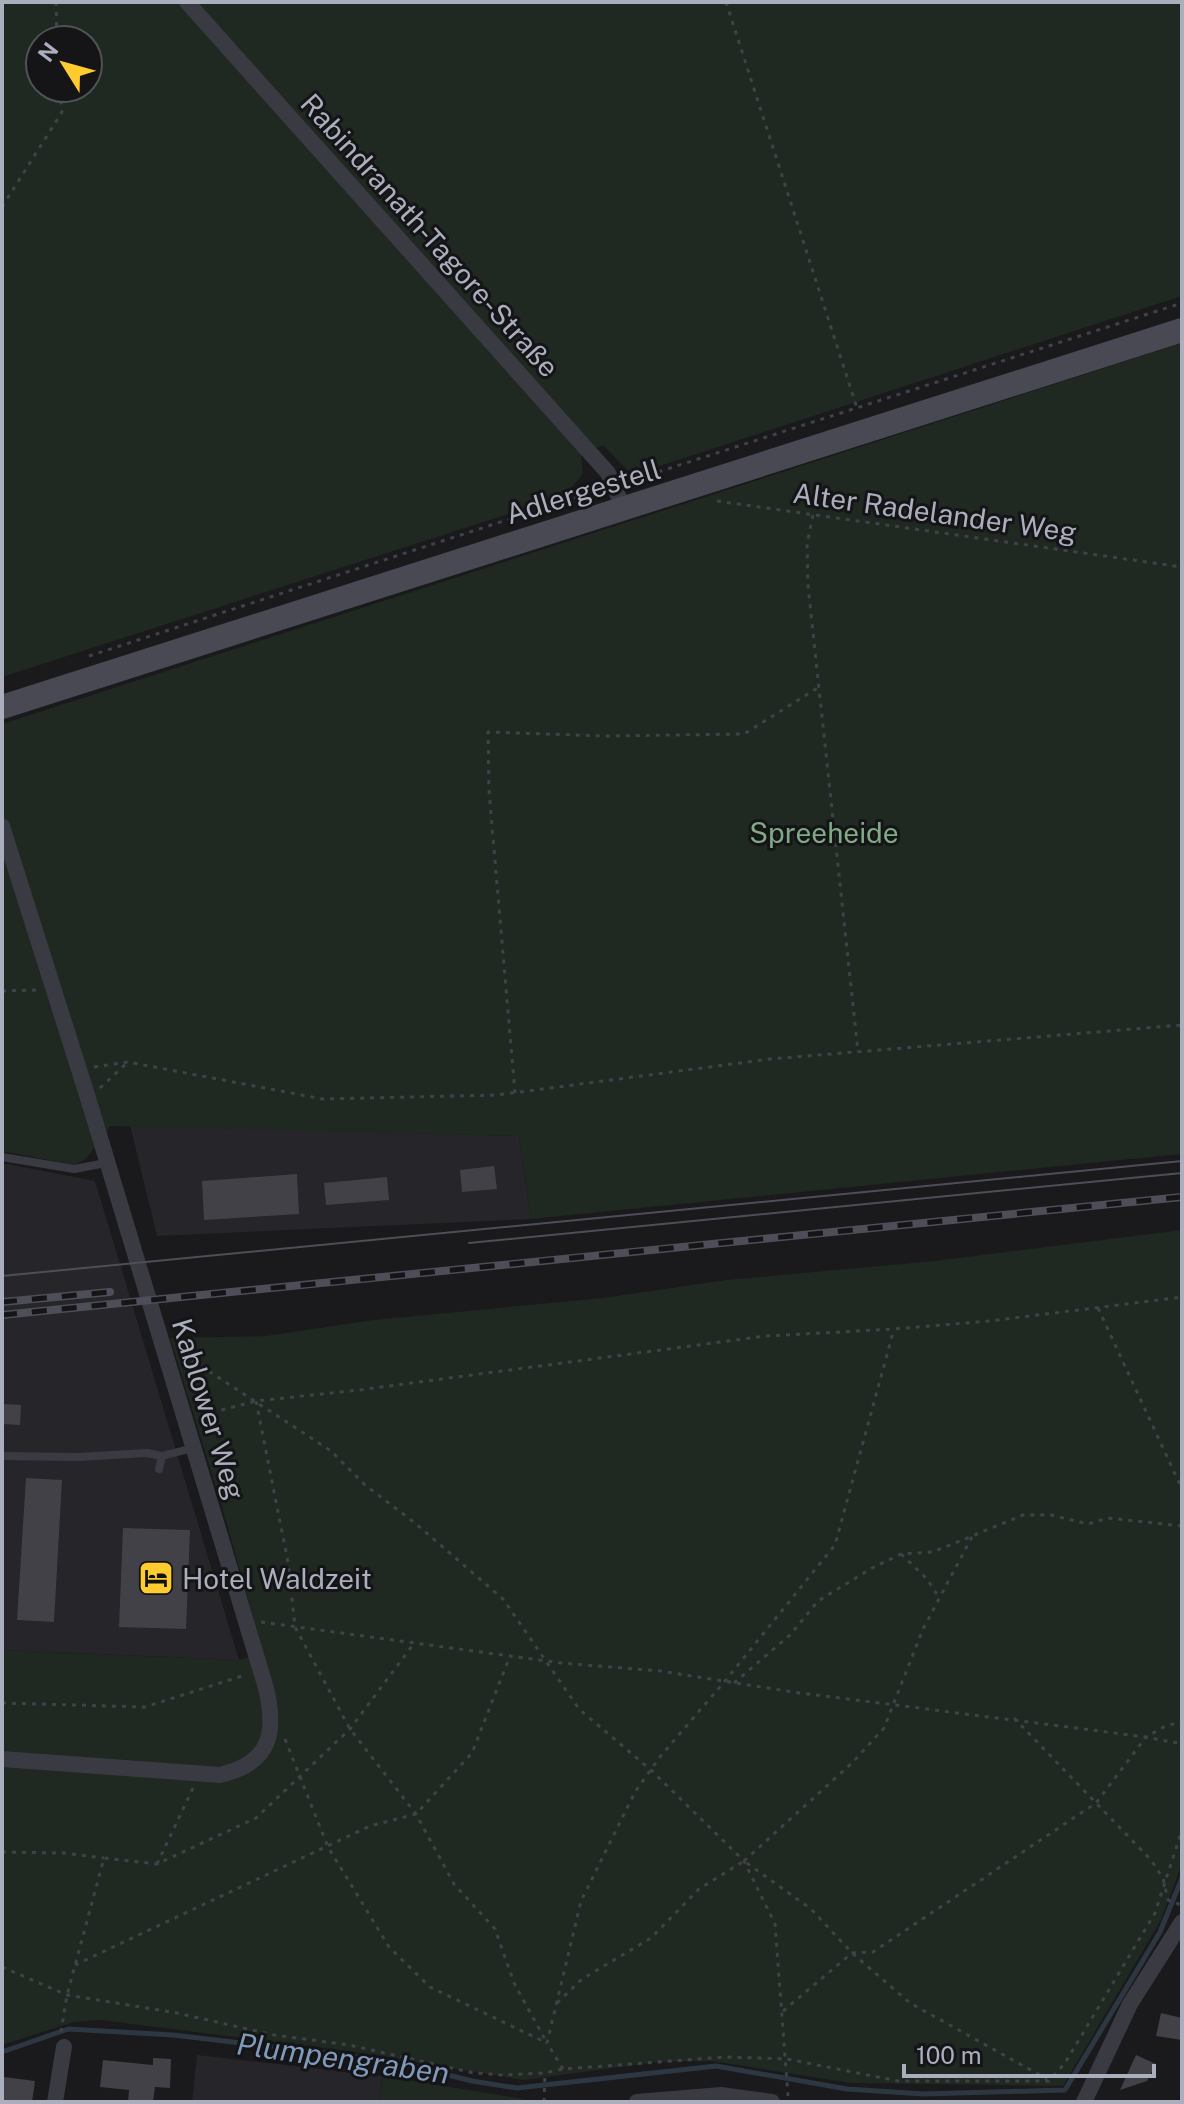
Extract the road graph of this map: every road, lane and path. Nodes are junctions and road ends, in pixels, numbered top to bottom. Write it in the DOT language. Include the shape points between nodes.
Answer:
graph roads {
  1 [pos="56,2"];
  2 [pos="187,2"];
  3 [pos="726,2"];
  4 [pos="57,24"];
  5 [pos="61,104"];
  6 [pos="2,207"];
  7 [pos="1182,303"];
  8 [pos="1182,330"];
  9 [pos="857,408"];
  10 [pos="615,485"];
  11 [pos="683,491"];
  12 [pos="624,509"];
  13 [pos="813,515"];
  14 [pos="1182,567"];
  15 [pos="76,660"];
  16 [pos="819,687"];
  17 [pos="2,707"];
  18 [pos="2,826"];
  19 [pos="53,989"];
  20 [pos="2,991"];
  21 [pos="1182,1025"];
  22 [pos="858,1052"];
  23 [pos="128,1062"];
  24 [pos="79,1070"];
  25 [pos="515,1093"];
  26 [pos="88,1098"];
  27 [pos="2,1157"];
  28 [pos="106,1163"];
  29 [pos="1182,1297"];
  30 [pos="1098,1308"];
  31 [pos="894,1329"];
  32 [pos="164,1351"];
  33 [pos="256,1401"];
  34 [pos="185,1419"];
  35 [pos="193,1447"];
  36 [pos="2,1456"];
  37 [pos="162,1456"];
  38 [pos="159,1469"];
  39 [pos="1182,1489"];
  40 [pos="1182,1526"];
  41 [pos="974,1533"];
  42 [pos="901,1554"];
  43 [pos="939,1597"];
  44 [pos="246,1623"];
  45 [pos="295,1627"];
  46 [pos="415,1642"];
  47 [pos="510,1656"];
  48 [pos="548,1661"];
  49 [pos="260,1670"];
  50 [pos="725,1681"];
  51 [pos="734,1683"];
  52 [pos="2,1703"];
  53 [pos="892,1703"];
  54 [pos="271,1707"];
  55 [pos="1014,1718"];
  56 [pos="1182,1721"];
  57 [pos="350,1729"];
  58 [pos="1146,1737"];
  59 [pos="1182,1744"];
  60 [pos="2,1759"];
  61 [pos="652,1771"];
  62 [pos="199,1774"];
  63 [pos="300,1777"];
  64 [pos="1096,1803"];
  65 [pos="416,1814"];
  66 [pos="1182,1830"];
  67 [pos="328,1847"];
  68 [pos="2,1852"];
  69 [pos="104,1858"];
  70 [pos="744,1861"];
  71 [pos="157,1864"];
  72 [pos="1165,1884"];
  73 [pos="1182,1906"];
  74 [pos="1182,1922"];
  75 [pos="852,1953"];
  76 [pos="75,1965"];
  77 [pos="2,1967"];
  78 [pos="67,1995"];
  79 [pos="557,2003"];
  80 [pos="783,2011"];
  81 [pos="60,2030"];
  82 [pos="547,2043"];
  83 [pos="64,2047"];
  84 [pos="787,2059"];
  85 [pos="563,2069"];
  86 [pos="545,2073"];
  87 [pos="1049,2081"];
  88 [pos="787,2090"];
  89 [pos="55,2102"];
  90 [pos="544,2102"];
  91 [pos="637,2102"];
  92 [pos="772,2102"];
  93 [pos="1084,2102"];
  1 -- 4 [label="path"];
  2 -- 10 [label="street, Rabindranath-Tagore-Straße"];
  3 -- 9 [label="path"];
  5 -- 6 [label="path" via="62,112"];
  7 -- 9 [label="path"];
  8 -- 11 [label="main road, Adlergestell"];
  9 -- 10 [label="path"];
  10 -- 12 [label="street, Rabindranath-Tagore-Straße"];
  10 -- 15 [label="path"];
  11 -- 12 [label="main road, Adlergestell"];
  11 -- 13 [label="path, Alter Radelander Weg"];
  12 -- 17 [label="main road, Adlergestell"];
  13 -- 14 [label="path, Alter Radelander Weg"];
  13 -- 16 [label="path" via="808,586"];
  16 -- 22 [label="path"];
  16 -- 25 [label="path" via="744,734 488,732"];
  18 -- 19 [label="street, Kablower Weg"];
  19 -- 20 [label="path"];
  19 -- 24 [label="street, Kablower Weg"];
  21 -- 22 [label="path"];
  22 -- 25 [label="path"];
  23 -- 24 [label="path"];
  23 -- 25 [label="path" via="323,1099"];
  23 -- 26 [label="path"];
  24 -- 26 [label="street, Kablower Weg"];
  26 -- 28 [label="street, Kablower Weg"];
  27 -- 28 [label="lane" via="74,1169"];
  28 -- 32 [label="street, Kablower Weg"];
  29 -- 30 [label="path"];
  30 -- 31 [label="path"];
  30 -- 39 [label="path"];
  31 -- 33 [label="path" via="766,1336"];
  31 -- 50 [label="path" via="835,1545"];
  32 -- 33 [label="path" via="182,1354"];
  32 -- 34 [label="street, Kablower Weg"];
  33 -- 34 [label="path"];
  33 -- 45 [label="path" via="288,1562"];
  33 -- 48 [label="path" via="331,1451 503,1599"];
  34 -- 35 [label="street, Kablower Weg"];
  35 -- 37 [label="lane"];
  35 -- 44 [label="street, Kablower Weg"];
  36 -- 37 [label="lane"];
  37 -- 38 [label="lane"];
  40 -- 41 [label="path" via="1108,1518 1088,1524 1023,1515"];
  41 -- 42 [label="path" via="933,1552"];
  41 -- 43 [label="path"];
  42 -- 43 [label="path"];
  42 -- 51 [label="path" via="818,1601 790,1635"];
  43 -- 53 [label="path"];
  44 -- 45 [label="path"];
  44 -- 49 [label="street, Kablower Weg"];
  45 -- 46 [label="path"];
  45 -- 57 [label="path"];
  46 -- 47 [label="path"];
  46 -- 57 [label="path"];
  47 -- 48 [label="path"];
  47 -- 65 [label="path" via="472,1753"];
  48 -- 50 [label="path"];
  48 -- 61 [label="path" via="579,1709"];
  49 -- 52 [label="path" via="145,1707"];
  49 -- 54 [label="street, Kablower Weg"];
  50 -- 51 [label="path"];
  50 -- 61 [label="path"];
  51 -- 53 [label="path"];
  53 -- 55 [label="path"];
  53 -- 70 [label="path" via="884,1728 852,1763"];
  54 -- 62 [label="street, Kablower Weg" via="271,1734 251,1762 220,1775"];
  54 -- 63 [label="path"];
  55 -- 58 [label="path"];
  55 -- 64 [label="path"];
  56 -- 58 [label="path"];
  57 -- 63 [label="path"];
  57 -- 65 [label="path"];
  58 -- 59 [label="path"];
  58 -- 64 [label="path"];
  60 -- 62 [label="street, Kablower Weg"];
  61 -- 70 [label="path"];
  61 -- 79 [label="path" via="635,1792 581,1901"];
  62 -- 71 [label="path"];
  63 -- 67 [label="path"];
  63 -- 71 [label="path" via="256,1818"];
  64 -- 72 [label="path" via="1151,1860"];
  64 -- 75 [label="path" via="873,1952"];
  65 -- 67 [label="path" via="370,1826"];
  65 -- 82 [label="path" via="454,1884 495,1929 514,1983"];
  66 -- 72 [label="path"];
  67 -- 76 [label="path"];
  67 -- 82 [label="path" via="389,1947 430,1987"];
  68 -- 69 [label="path"];
  69 -- 71 [label="path"];
  69 -- 76 [label="path"];
  70 -- 75 [label="path" via="811,1909"];
  70 -- 79 [label="path" via="699,1889 651,1938 582,1979"];
  70 -- 80 [label="path" via="775,1924"];
  72 -- 73 [label="path" via="1168,1900"];
  72 -- 87 [label="path" via="1155,1913"];
  74 -- 93 [label="street" via="1130,2004"];
  75 -- 80 [label="path"];
  75 -- 87 [label="path" via="910,2003"];
  76 -- 78 [label="path"];
  77 -- 78 [label="path"];
  78 -- 81 [label="path"];
  78 -- 86 [label="path" via="474,2073"];
  79 -- 82 [label="path"];
  80 -- 84 [label="path"];
  82 -- 85 [label="path"];
  83 -- 89 [label="street"];
  84 -- 85 [label="path" via="726,2057"];
  84 -- 87 [label="path" via="898,2081"];
  84 -- 88 [label="path"];
  85 -- 86 [label="path"];
  86 -- 90 [label="path"];
  91 -- 92 [label="street" via="721,2095"];
}
